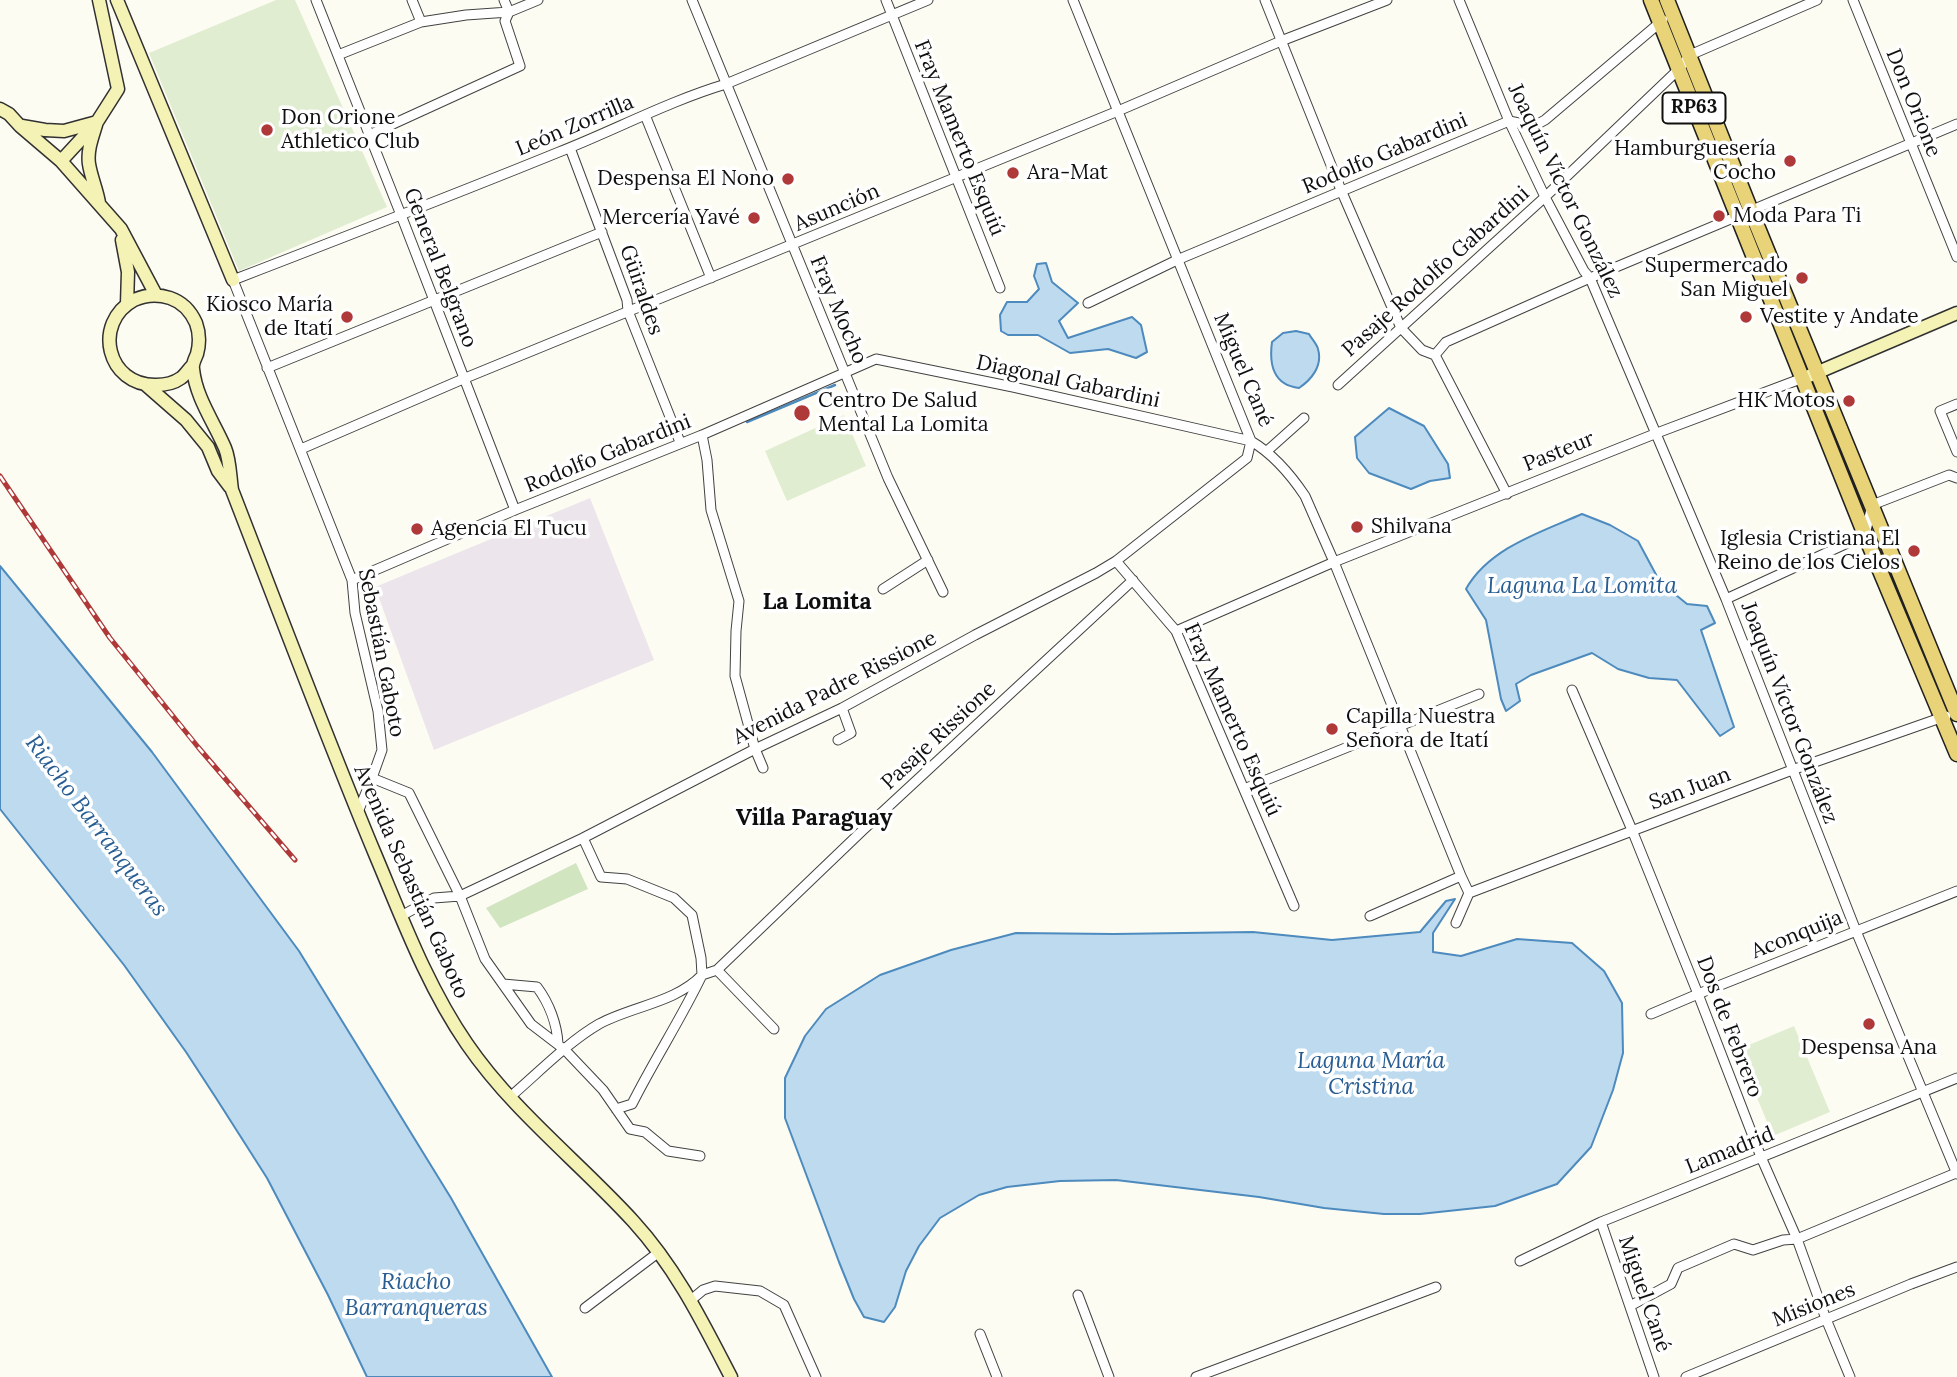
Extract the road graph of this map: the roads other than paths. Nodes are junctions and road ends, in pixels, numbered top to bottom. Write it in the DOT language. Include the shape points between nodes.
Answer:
graph roads {
  1 [pos="99,0"];
  2 [pos="117,0"];
  3 [pos="316,0"];
  4 [pos="412,0"];
  5 [pos="504,0"];
  6 [pos="538,0"];
  7 [pos="692,0"];
  8 [pos="886,0"];
  9 [pos="928,0"];
  10 [pos="1073,0"];
  11 [pos="1265,0"];
  12 [pos="1387,0"];
  13 [pos="1458,0"];
  14 [pos="1651,0"];
  15 [pos="1667,0"];
  16 [pos="1817,0"];
  17 [pos="1853,0"];
  18 [pos="509,12"];
  19 [pos="892,15"];
  20 [pos="1667,19"];
  21 [pos="421,22"];
  22 [pos="1281,41"];
  23 [pos="338,55"];
  24 [pos="1690,55"];
  25 [pos="1679,69"];
  26 [pos="726,84"];
  27 [pos="0,109"];
  28 [pos="1118,111"];
  29 [pos="645,115"];
  30 [pos="1508,121"];
  31 [pos="97,122"];
  32 [pos="1957,124"];
  33 [pos="20,126"];
  34 [pos="369,135"];
  35 [pos="1910,143"];
  36 [pos="570,148"];
  37 [pos="61,161"];
  38 [pos="956,177"];
  39 [pos="1341,190"];
  40 [pos="1545,197"];
  41 [pos="99,203"];
  42 [pos="1744,214"];
  43 [pos="401,215"];
  44 [pos="121,229"];
  45 [pos="602,232"];
  46 [pos="792,245"];
  47 [pos="1957,257"];
  48 [pos="1177,260"];
  49 [pos="711,278"];
  50 [pos="1590,278"];
  51 [pos="233,280"];
  52 [pos="1000,288"];
  53 [pos="156,295"];
  54 [pos="433,299"];
  55 [pos="1088,303"];
  56 [pos="127,304"];
  57 [pos="628,311"];
  58 [pos="1957,313"];
  59 [pos="1401,328"];
  60 [pos="1435,355"];
  61 [pos="876,359"];
  62 [pos="192,366"];
  63 [pos="267,368"];
  64 [pos="845,373"];
  65 [pos="1818,373"];
  66 [pos="1803,378"];
  67 [pos="463,379"];
  68 [pos="1338,385"];
  69 [pos="146,386"];
  70 [pos="1957,404"];
  71 [pos="1304,418"];
  72 [pos="1657,433"];
  73 [pos="702,435"];
  74 [pos="1251,441"];
  75 [pos="680,442"];
  76 [pos="301,449"];
  77 [pos="1267,451"];
  78 [pos="1957,452"];
  79 [pos="1957,478"];
  80 [pos="232,490"];
  81 [pos="1507,494"];
  82 [pos="1872,505"];
  83 [pos="514,510"];
  84 [pos="1865,535"];
  85 [pos="928,560"];
  86 [pos="1116,561"];
  87 [pos="1334,562"];
  88 [pos="352,580"];
  89 [pos="1133,580"];
  90 [pos="883,589"];
  91 [pos="943,592"];
  92 [pos="1726,599"];
  93 [pos="1176,631"];
  94 [pos="1572,690"];
  95 [pos="1479,694"];
  96 [pos="842,708"];
  97 [pos="1952,716"];
  98 [pos="1401,727"];
  99 [pos="838,740"];
  100 [pos="755,749"];
  101 [pos="1957,754"];
  102 [pos="763,768"];
  103 [pos="1792,769"];
  104 [pos="372,778"];
  105 [pos="1244,789"];
  106 [pos="358,813"];
  107 [pos="1632,830"];
  108 [pos="583,838"];
  109 [pos="1461,876"];
  110 [pos="1957,891"];
  111 [pos="1469,892"];
  112 [pos="460,896"];
  113 [pos="1294,906"];
  114 [pos="401,916"];
  115 [pos="1370,916"];
  116 [pos="1456,923"];
  117 [pos="1856,931"];
  118 [pos="717,970"];
  119 [pos="702,975"];
  120 [pos="503,984"];
  121 [pos="1698,994"];
  122 [pos="1651,1014"];
  123 [pos="774,1030"];
  124 [pos="561,1047"];
  125 [pos="1957,1078"];
  126 [pos="1924,1092"];
  127 [pos="510,1097"];
  128 [pos="616,1109"];
  129 [pos="700,1156"];
  130 [pos="1760,1157"];
  131 [pos="1957,1174"];
  132 [pos="1601,1222"];
  133 [pos="1797,1239"];
  134 [pos="659,1252"];
  135 [pos="1520,1261"];
  136 [pos="1957,1267"];
  137 [pos="1436,1287"];
  138 [pos="1078,1295"];
  139 [pos="691,1300"];
  140 [pos="1630,1306"];
  141 [pos="585,1308"];
  142 [pos="1826,1319"];
  143 [pos="980,1334"];
  144 [pos="731,1377"];
  145 [pos="816,1377"];
  146 [pos="997,1377"];
  147 [pos="1109,1377"];
  148 [pos="1196,1377"];
  149 [pos="1654,1377"];
  150 [pos="1686,1377"];
  151 [pos="1850,1377"];
  1 -- 31 [label="main road" via="118,89"];
  2 -- 51 [label="main road"];
  3 -- 23 [label="street, General Belgrano"];
  4 -- 21 [label="street"];
  5 -- 18 [label="street"];
  6 -- 18 [label="street"];
  7 -- 26 [label="street, Fray Mocho"];
  8 -- 19 [label="street, Fray Mamerto Esquiú"];
  9 -- 19 [label="street, León Zorrilla"];
  10 -- 28 [label="street, Miguel Cané"];
  11 -- 22 [label="street"];
  12 -- 22 [label="street, Asunción"];
  13 -- 30 [label="street, Joaquín Víctor González"];
  14 -- 20 [label="main road, RP63"];
  15 -- 20 [label="main road, RP63"];
  16 -- 24 [label="street"];
  17 -- 35 [label="street, Don Orione"];
  18 -- 21 [label="street"];
  18 -- 34 [label="street" via="505,21 520,66"];
  19 -- 26 [label="street, León Zorrilla"];
  19 -- 38 [label="street, Fray Mamerto Esquiú"];
  20 -- 24 [label="main road, RP63"];
  20 -- 25 [label="main road, RP63"];
  20 -- 30 [label="street, Rodolfo Gabardini" via="1545,120 1534,126"];
  21 -- 23 [label="street"];
  22 -- 28 [label="street, Asunción"];
  22 -- 39 [label="street"];
  23 -- 34 [label="street, General Belgrano"];
  24 -- 25 [label="street"];
  24 -- 42 [label="main road, RP63"];
  25 -- 40 [label="street, Pasaje Rodolfo Gabardini"];
  25 -- 42 [label="main road, RP63"];
  26 -- 29 [label="street, León Zorrilla"];
  26 -- 46 [label="street, Fray Mocho"];
  27 -- 33 [label="main road"];
  28 -- 38 [label="street, Asunción"];
  28 -- 48 [label="street, Miguel Cané"];
  29 -- 36 [label="street, León Zorrilla"];
  29 -- 49 [label="street"];
  30 -- 39 [label="street, Rodolfo Gabardini"];
  30 -- 40 [label="street, Joaquín Víctor González"];
  31 -- 33 [label="main road" via="64,131"];
  31 -- 37 [label="main road"];
  31 -- 41 [label="main road" via="89,164"];
  32 -- 35 [label="street"];
  33 -- 37 [label="main road"];
  34 -- 43 [label="street, General Belgrano"];
  35 -- 42 [label="street"];
  35 -- 47 [label="street, Don Orione"];
  36 -- 43 [label="street, León Zorrilla"];
  36 -- 45 [label="street, Güiraldes"];
  37 -- 41 [label="main road"];
  38 -- 46 [label="street, Asunción"];
  38 -- 52 [label="street, Fray Mamerto Esquiú"];
  39 -- 48 [label="street, Rodolfo Gabardini"];
  39 -- 59 [label="street"];
  40 -- 50 [label="street, Joaquín Víctor González"];
  40 -- 59 [label="street, Pasaje Rodolfo Gabardini"];
  41 -- 44 [label="main road"];
  42 -- 50 [label="street"];
  42 -- 65 [label="main road, RP63"];
  42 -- 66 [label="main road, RP63"];
  43 -- 51 [label="street, León Zorrilla"];
  43 -- 54 [label="street, General Belgrano"];
  44 -- 53 [label="main road"];
  44 -- 56 [label="main road, Avenida Sebastián Gaboto" via="128,272"];
  45 -- 54 [label="street"];
  45 -- 57 [label="street, Güiraldes"];
  46 -- 49 [label="street, Asunción"];
  46 -- 64 [label="street, Fray Mocho"];
  48 -- 55 [label="street, Rodolfo Gabardini"];
  48 -- 74 [label="street, Miguel Cané"];
  49 -- 57 [label="street, Asunción"];
  50 -- 60 [label="street" via="1446,342"];
  50 -- 72 [label="street, Joaquín Víctor González"];
  51 -- 63 [label="street, Sebastián Gaboto"];
  53 -- 56 [label="main road"];
  53 -- 62 [label="main road, Avenida Sebastián Gaboto" via="172,298 195,320 200,335"];
  54 -- 63 [label="street"];
  54 -- 67 [label="street, General Belgrano"];
  56 -- 69 [label="main road, Avenida Sebastián Gaboto" via="111,328 112,356 127,377"];
  57 -- 67 [label="street, Asunción"];
  57 -- 75 [label="street, Güiraldes"];
  58 -- 65 [label="main road, Pasteur"];
  59 -- 60 [label="street" via="1422,350"];
  59 -- 68 [label="street, Pasaje Rodolfo Gabardini"];
  60 -- 81 [label="street"];
  61 -- 64 [label="street, Rodolfo Gabardini"];
  61 -- 74 [label="street, Diagonal Gabardini"];
  62 -- 69 [label="main road" via="180,379"];
  62 -- 80 [label="main road, Avenida Sebastián Gaboto" via="226,451"];
  63 -- 76 [label="street, Sebastián Gaboto"];
  64 -- 73 [label="street, Rodolfo Gabardini"];
  64 -- 85 [label="street, Fray Mocho"];
  65 -- 66 [label="main road, Pasteur"];
  65 -- 82 [label="main road, RP63"];
  66 -- 72 [label="street, Pasteur"];
  66 -- 84 [label="main road, RP63"];
  67 -- 76 [label="street, Asunción"];
  67 -- 83 [label="street, General Belgrano"];
  69 -- 80 [label="main road, Avenida Sebastián Gaboto" via="208,447"];
  70 -- 78 [label="street" via="1940,411"];
  71 -- 77 [label="street"];
  72 -- 81 [label="street, Pasteur"];
  72 -- 92 [label="street, Joaquín Víctor González"];
  73 -- 75 [label="street, Rodolfo Gabardini"];
  73 -- 100 [label="street" via="711,510 739,601 735,676"];
  74 -- 77 [label="street, Miguel Cané"];
  74 -- 86 [label="street, Avenida Padre Rissione" via="1247,458"];
  75 -- 83 [label="street, Rodolfo Gabardini"];
  76 -- 88 [label="street, Sebastián Gaboto"];
  77 -- 87 [label="street, Miguel Cané" via="1299,486"];
  79 -- 82 [label="street" via="1949,475"];
  80 -- 106 [label="main road, Avenida Sebastián Gaboto"];
  81 -- 87 [label="street, Pasteur"];
  82 -- 84 [label="street"];
  82 -- 97 [label="main road, RP63"];
  83 -- 88 [label="street, Rodolfo Gabardini"];
  84 -- 92 [label="street"];
  84 -- 97 [label="main road, RP63"];
  85 -- 90 [label="street"];
  85 -- 91 [label="street, Fray Mocho"];
  86 -- 89 [label="street, Fray Mamerto Esquiú"];
  86 -- 96 [label="street, Avenida Padre Rissione"];
  87 -- 93 [label="street, Pasteur"];
  87 -- 98 [label="street, Miguel Cané"];
  88 -- 104 [label="street, Sebastián Gaboto" via="382,750"];
  89 -- 93 [label="street, Fray Mamerto Esquiú"];
  89 -- 118 [label="street, Pasaje Rissione"];
  92 -- 103 [label="street, Joaquín Víctor González"];
  93 -- 105 [label="street, Fray Mamerto Esquiú"];
  94 -- 107 [label="street, Dos de Febrero"];
  95 -- 98 [label="street"];
  96 -- 99 [label="street" via="851,733"];
  96 -- 100 [label="street, Avenida Padre Rissione"];
  97 -- 101 [label="main road, RP63"];
  97 -- 103 [label="street, San Juan"];
  98 -- 105 [label="street"];
  98 -- 109 [label="street, Miguel Cané"];
  100 -- 102 [label="street"];
  100 -- 108 [label="street, Avenida Padre Rissione"];
  103 -- 107 [label="street, San Juan"];
  103 -- 117 [label="street, Joaquín Víctor González"];
  104 -- 106 [label="street, Sebastián Gaboto"];
  104 -- 112 [label="street" via="409,793"];
  105 -- 113 [label="street, Fray Mamerto Esquiú"];
  106 -- 114 [label="main road, Avenida Sebastián Gaboto"];
  107 -- 111 [label="street, San Juan"];
  107 -- 121 [label="street, Dos de Febrero"];
  108 -- 112 [label="street, Avenida Padre Rissione"];
  108 -- 119 [label="street" via="601,877 627,879 674,898 692,915"];
  109 -- 111 [label="street, Miguel Cané"];
  109 -- 115 [label="street"];
  110 -- 117 [label="street, Aconquija"];
  111 -- 116 [label="street"];
  112 -- 114 [label="street, Avenida Padre Rissione" via="434,898"];
  112 -- 120 [label="street" via="485,959"];
  114 -- 127 [label="main road, Avenida Sebastián Gaboto" via="459,1032"];
  117 -- 121 [label="street, Aconquija"];
  117 -- 126 [label="street, Joaquín Víctor González"];
  118 -- 119 [label="street, Pasaje Rissione"];
  118 -- 123 [label="street"];
  119 -- 124 [label="street, Pasaje Rissione" via="693,984 600,1024"];
  119 -- 128 [label="street" via="632,1104"];
  120 -- 124 [label="street" via="531,1024"];
  120 -- 124 [label="street" via="537,987"];
  121 -- 122 [label="street, Aconquija"];
  121 -- 130 [label="street, Dos de Febrero"];
  124 -- 127 [label="street, Pasaje Rissione"];
  124 -- 128 [label="street"];
  125 -- 126 [label="street, Lamadrid"];
  126 -- 130 [label="street, Lamadrid"];
  126 -- 131 [label="street, Joaquín Víctor González"];
  127 -- 134 [label="main road, Avenida Sebastián Gaboto"];
  128 -- 129 [label="street" via="630,1129 645,1132 668,1151"];
  130 -- 132 [label="street, Lamadrid"];
  130 -- 133 [label="street, Dos de Febrero"];
  131 -- 133 [label="street"];
  132 -- 135 [label="street, Lamadrid"];
  132 -- 140 [label="street, Miguel Cané"];
  133 -- 140 [label="street" via="1753,1250 1734,1244 1678,1268 1671,1284"];
  133 -- 142 [label="street, Dos de Febrero"];
  134 -- 139 [label="main road, Avenida Sebastián Gaboto"];
  134 -- 141 [label="street"];
  136 -- 142 [label="street, Misiones"];
  137 -- 148 [label="street"];
  138 -- 147 [label="street"];
  139 -- 144 [label="main road, Avenida Sebastián Gaboto"];
  139 -- 145 [label="street" via="715,1286 760,1291 784,1305"];
  140 -- 149 [label="street, Miguel Cané"];
  142 -- 150 [label="street, Misiones"];
  142 -- 151 [label="street, Dos de Febrero"];
  143 -- 146 [label="street"];
}
